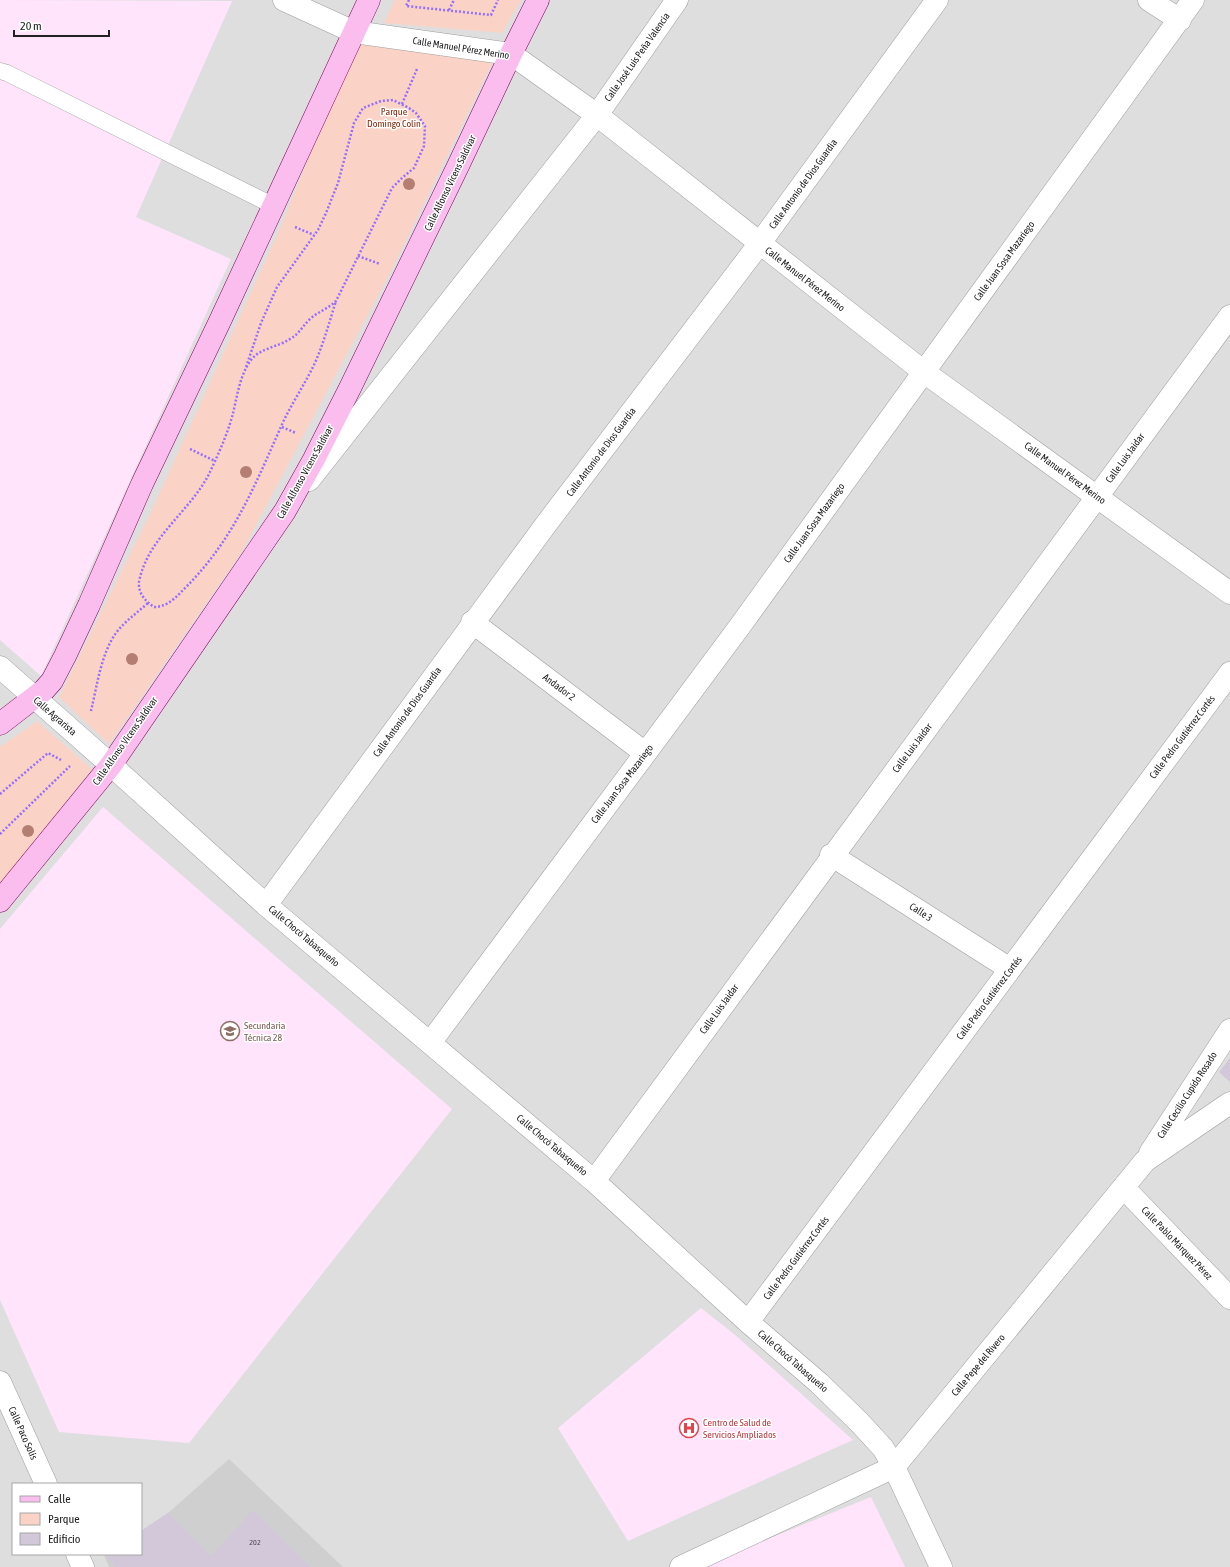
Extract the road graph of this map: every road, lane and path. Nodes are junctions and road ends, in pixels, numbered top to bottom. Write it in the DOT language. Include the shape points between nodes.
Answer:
graph roads {
  1 [pos="284,0"];
  2 [pos="369,0"];
  3 [pos="409,0"];
  4 [pos="454,0"];
  5 [pos="498,0"];
  6 [pos="538,0"];
  7 [pos="677,0"];
  8 [pos="937,0"];
  9 [pos="1149,0"];
  10 [pos="1193,0"];
  11 [pos="449,10"];
  12 [pos="1180,20"];
  13 [pos="354,32"];
  14 [pos="511,54"];
  15 [pos="418,66"];
  16 [pos="0,71"];
  17 [pos="402,104"];
  18 [pos="597,115"];
  19 [pos="274,206"];
  20 [pos="289,224"];
  21 [pos="314,235"];
  22 [pos="760,243"];
  23 [pos="358,256"];
  24 [pos="385,266"];
  25 [pos="336,300"];
  26 [pos="1230,316"];
  27 [pos="246,367"];
  28 [pos="924,372"];
  29 [pos="282,427"];
  30 [pos="303,436"];
  31 [pos="188,447"];
  32 [pos="215,461"];
  33 [pos="1097,496"];
  34 [pos="285,511"];
  35 [pos="1230,593"];
  36 [pos="148,603"];
  37 [pos="472,622"];
  38 [pos="0,667"];
  39 [pos="1230,673"];
  40 [pos="35,698"];
  41 [pos="0,724"];
  42 [pos="81,738"];
  43 [pos="645,753"];
  44 [pos="111,765"];
  45 [pos="0,794"];
  46 [pos="0,834"];
  47 [pos="831,855"];
  48 [pos="0,901"];
  49 [pos="266,905"];
  50 [pos="1010,969"];
  51 [pos="1230,1030"];
  52 [pos="430,1043"];
  53 [pos="1230,1103"];
  54 [pos="1144,1161"];
  55 [pos="594,1181"];
  56 [pos="1124,1188"];
  57 [pos="1230,1298"];
  58 [pos="748,1322"];
  59 [pos="0,1382"];
  60 [pos="7,1416"];
  61 [pos="894,1467"];
  62 [pos="45,1483"];
  63 [pos="77,1555"];
  64 [pos="83,1567"];
  65 [pos="681,1567"];
  66 [pos="942,1567"];
  1 -- 13 [label="street, Calle Manuel Pérez Merino"];
  2 -- 13 [label="main road"];
  3 -- 11 [label="path" via="406,6"];
  4 -- 11 [label="path"];
  5 -- 11 [label="path" via="490,15"];
  6 -- 14 [label="main road, Calle Alfonso Vicens Saldivar"];
  7 -- 18 [label="street, Calle José Luis Peña Valencia"];
  8 -- 22 [label="street, Calle Antonio de Dios Guardia"];
  9 -- 12 [label="street"];
  10 -- 12 [label="street, Calle Juan Sosa Mazariego"];
  12 -- 28 [label="street, Calle Juan Sosa Mazariego"];
  13 -- 14 [label="street, Calle Manuel Pérez Merino"];
  13 -- 19 [label="main road"];
  14 -- 18 [label="street, Calle Manuel Pérez Merino"];
  14 -- 34 [label="main road, Calle Alfonso Vicens Saldivar" via="350,388"];
  15 -- 17 [label="path"];
  16 -- 19 [label="lane"];
  17 -- 21 [label="path" via="393,100 381,101 363,108 352,130 338,183"];
  17 -- 23 [label="path" via="416,113 425,126 424,146 414,168 392,188"];
  18 -- 22 [label="street, Calle Manuel Pérez Merino"];
  18 -- 34 [label="street, Calle José Luis Peña Valencia"];
  19 -- 40 [label="main road" via="142,484 68,650 52,681"];
  20 -- 21 [label="path"];
  21 -- 27 [label="path" via="277,288 261,323"];
  22 -- 28 [label="street, Calle Manuel Pérez Merino"];
  22 -- 37 [label="street, Calle Antonio de Dios Guardia"];
  23 -- 24 [label="path"];
  23 -- 25 [label="path"];
  25 -- 27 [label="path" via="308,321 291,339 254,356"];
  25 -- 29 [label="path" via="313,367"];
  26 -- 33 [label="street, Calle Luis Jaidar"];
  27 -- 32 [label="path" via="228,429"];
  28 -- 33 [label="street, Calle Manuel Pérez Merino"];
  28 -- 43 [label="street, Calle Juan Sosa Mazariego"];
  29 -- 30 [label="path"];
  29 -- 36 [label="path" via="233,528 210,561 169,603 159,607"];
  31 -- 32 [label="path"];
  32 -- 36 [label="path" via="194,498 163,534 147,561 139,588 143,599"];
  33 -- 35 [label="street, Calle Manuel Pérez Merino"];
  33 -- 47 [label="street, Calle Luis Jaidar"];
  34 -- 44 [label="main road, Calle Alfonso Vicens Saldivar"];
  36 -- 42 [label="path" via="123,625 111,642"];
  37 -- 43 [label="street, Andador 2"];
  37 -- 49 [label="street, Calle Antonio de Dios Guardia"];
  38 -- 40 [label="street, Calle Agrarista"];
  39 -- 50 [label="street, Calle Pedro Gutiérrez Cortés"];
  40 -- 41 [label="main road"];
  40 -- 42 [label="street, Calle Agrarista"];
  42 -- 44 [label="street, Calle Agrarista"];
  43 -- 52 [label="street, Calle Juan Sosa Mazariego"];
  44 -- 48 [label="main road, Calle Alfonso Vicens Saldivar"];
  44 -- 49 [label="street, Calle Chocó Tabasqueño"];
  45 -- 46 [label="path" via="48,753 70,765"];
  47 -- 50 [label="street, Calle 3"];
  47 -- 55 [label="street, Calle Luis Jaidar"];
  49 -- 52 [label="street, Calle Chocó Tabasqueño"];
  50 -- 58 [label="street, Calle Pedro Gutiérrez Cortés"];
  51 -- 54 [label="street, Calle Cecilio Cupido Rosado"];
  52 -- 55 [label="street, Calle Chocó Tabasqueño"];
  53 -- 54 [label="street, Calle Pepe del Rivero"];
  54 -- 56 [label="street, Calle Pepe del Rivero"];
  55 -- 58 [label="street, Calle Chocó Tabasqueño"];
  56 -- 57 [label="street, Calle Pablo Márquez Pérez"];
  56 -- 61 [label="street, Calle Pepe del Rivero"];
  58 -- 61 [label="street, Calle Chocó Tabasqueño" via="819,1383 859,1422 882,1448"];
  59 -- 60 [label="street, Calle Paco Solís"];
  60 -- 62 [label="street, Calle Paco Solís"];
  61 -- 65 [label="street, Calle Pepe del Rivero"];
  61 -- 66 [label="street, Calle Chocó Tabasqueño"];
  63 -- 64 [label="street"];
}
